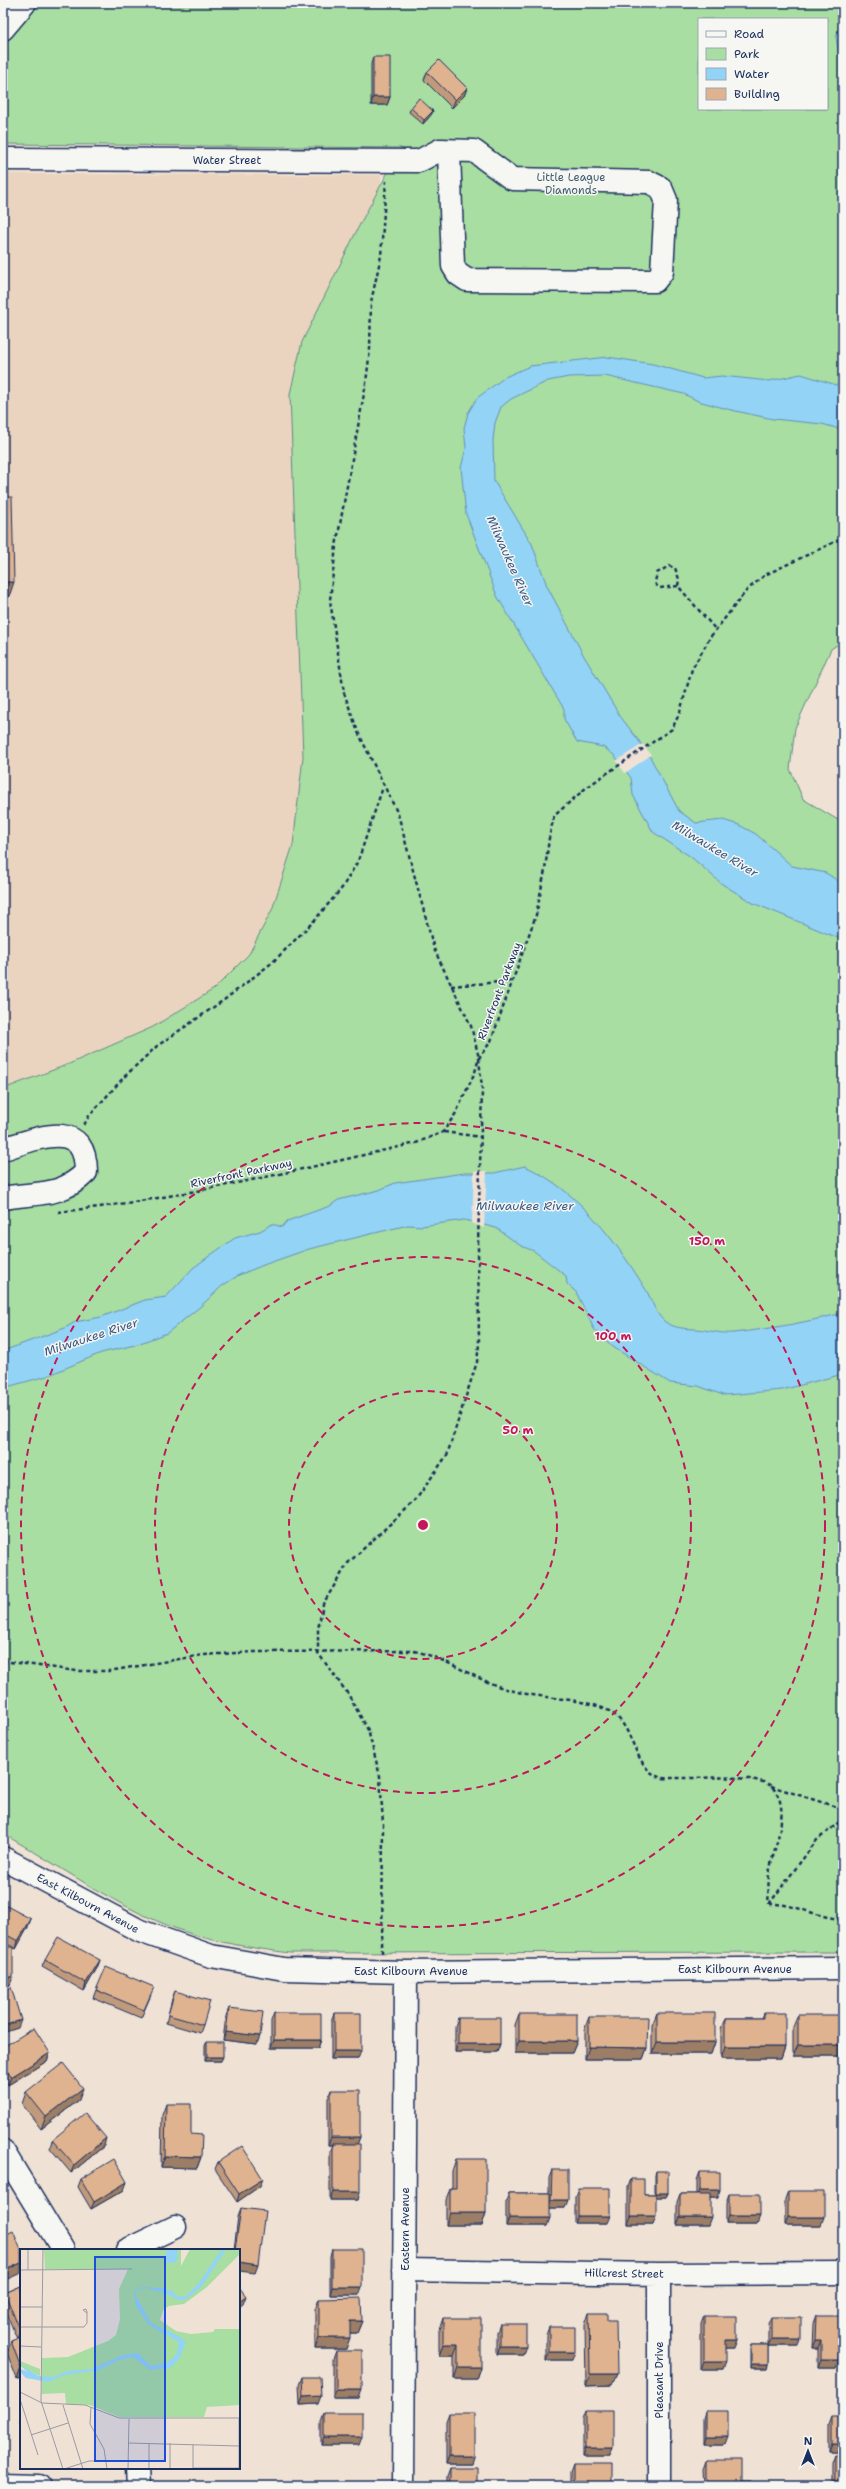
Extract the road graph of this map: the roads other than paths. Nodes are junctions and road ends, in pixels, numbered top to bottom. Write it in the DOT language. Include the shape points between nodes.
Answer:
graph roads {
  1 [pos="26,3"];
  2 [pos="3,30"];
  3 [pos="449,151"];
  4 [pos="3,159"];
  5 [pos="3,1149"];
  6 [pos="3,1198"];
  7 [pos="3,1858"];
  8 [pos="843,1968"];
  9 [pos="406,1972"];
  10 [pos="3,2151"];
  11 [pos="175,2227"];
  12 [pos="62,2249"];
  13 [pos="129,2249"];
  14 [pos="404,2270"];
  15 [pos="843,2273"];
  16 [pos="659,2274"];
  17 [pos="137,2469"];
  18 [pos="3,2485"];
  19 [pos="39,2486"];
  20 [pos="138,2486"];
  21 [pos="403,2486"];
  22 [pos="659,2486"];
  1 -- 2 [label="street"];
  3 -- 3 [label="street, Water Street" via="474,151 512,179 649,182 661,188 666,200 662,272 654,281 467,280 458,274 453,266"];
  3 -- 4 [label="street, Water Street" via="440,150 419,161"];
  5 -- 6 [label="street" via="57,1134 75,1141 86,1157 86,1172 75,1183 58,1192"];
  7 -- 9 [label="street, East Kilbourn Avenue" via="140,1931 211,1956 284,1969"];
  8 -- 9 [label="street, East Kilbourn Avenue"];
  9 -- 14 [label="street, Eastern Avenue"];
  10 -- 12 [label="street"];
  11 -- 13 [label="street"];
  14 -- 16 [label="street, Hillcrest Street"];
  14 -- 21 [label="street, Eastern Avenue"];
  15 -- 16 [label="street, Hillcrest Street"];
  16 -- 22 [label="street, Pleasant Drive"];
  17 -- 20 [label="street"];
  18 -- 19 [label="street"];
}
